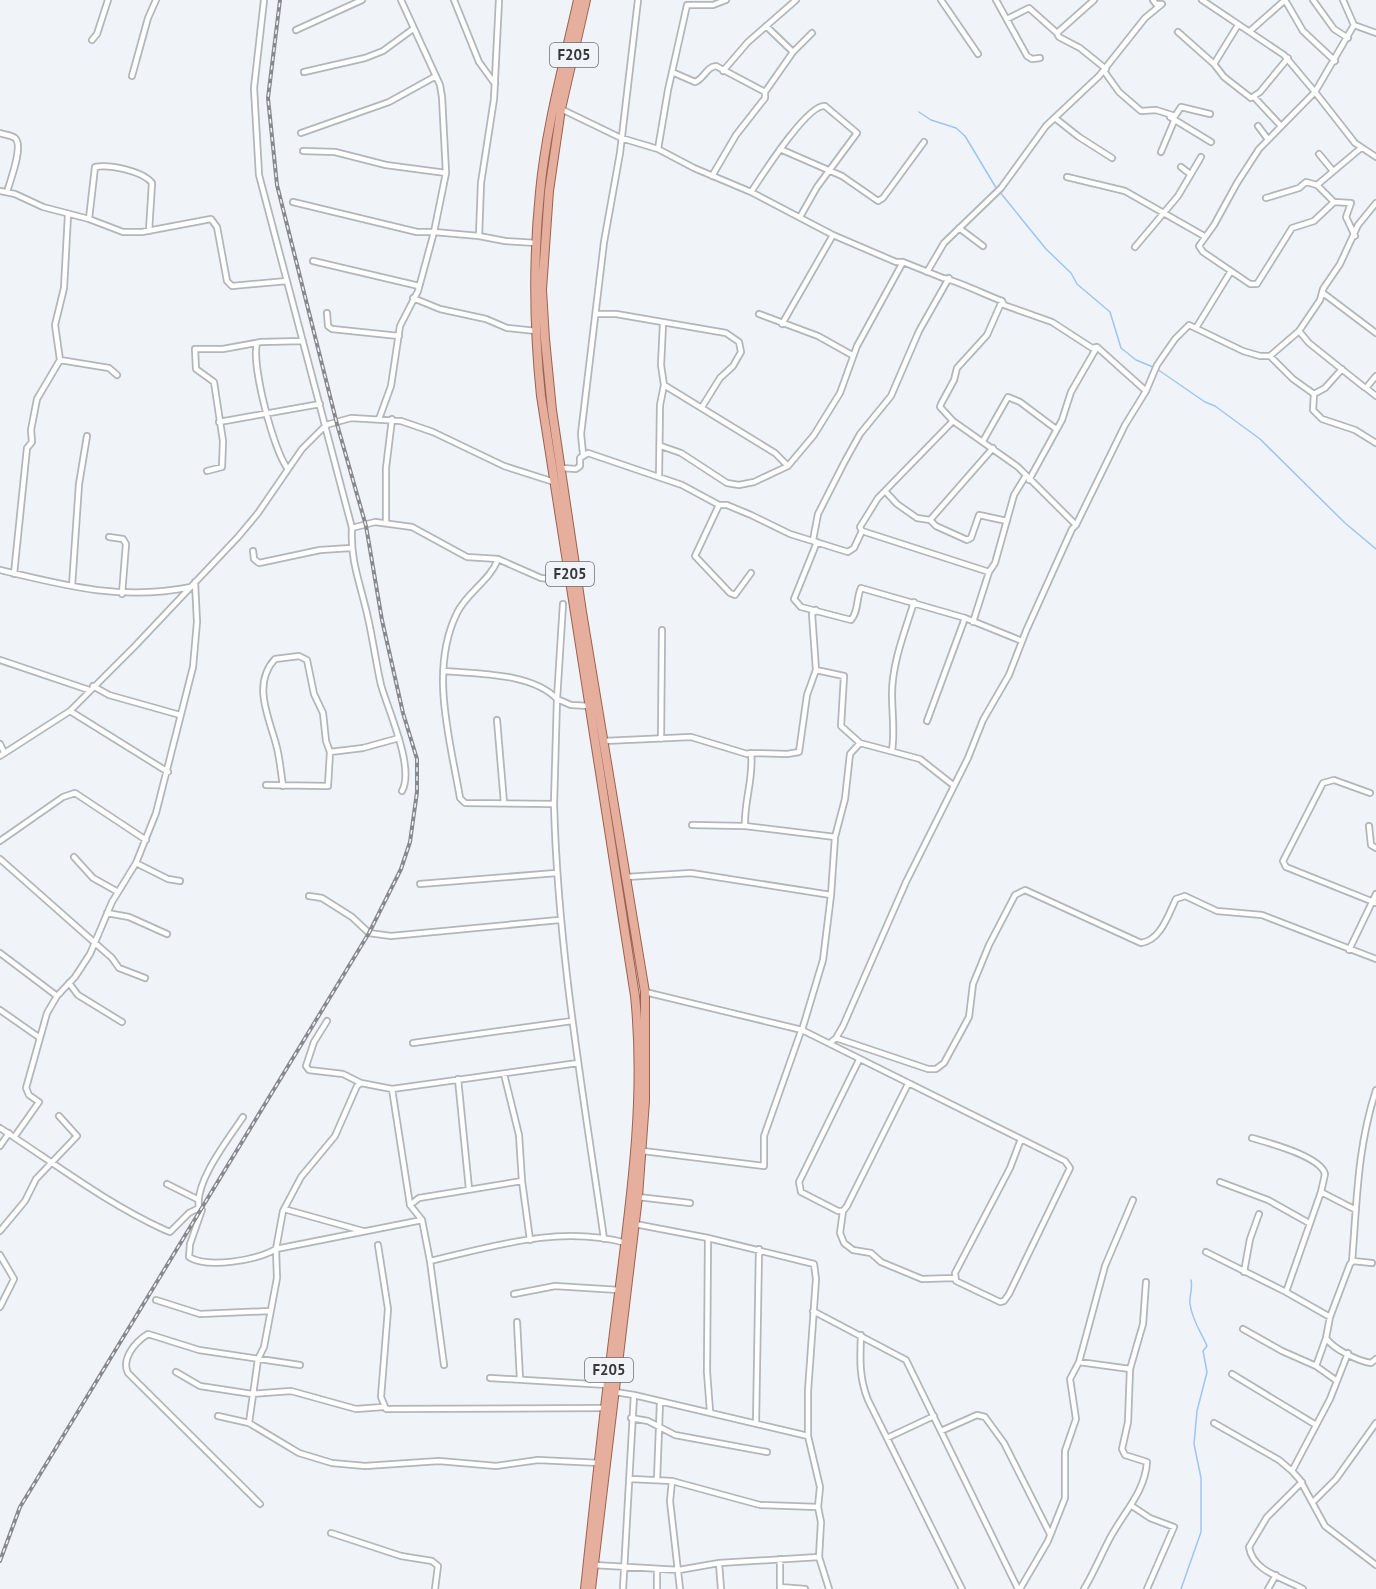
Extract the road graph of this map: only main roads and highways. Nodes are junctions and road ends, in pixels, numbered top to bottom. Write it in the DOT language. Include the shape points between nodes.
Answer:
graph roads {
  1 [pos="578,0"];
  2 [pos="586,0"];
  3 [pos="540,191"];
  4 [pos="549,191"];
  5 [pos="603,761"];
  6 [pos="585,1589"];
  7 [pos="591,1589"];
  1 -- 3 [label="main road, F205"];
  2 -- 4 [label="main road, F205" via="561,109"];
  3 -- 4 [label="main road"];
  3 -- 5 [label="main road, F205" via="536,331 541,396 589,706"];
  4 -- 5 [label="main road, F205" via="542,290 552,410 604,741"];
  5 -- 6 [label="main road, F205" via="636,1004 639,1093 626,1243"];
  5 -- 7 [label="main road, F205" via="645,992 643,1150"];
}
